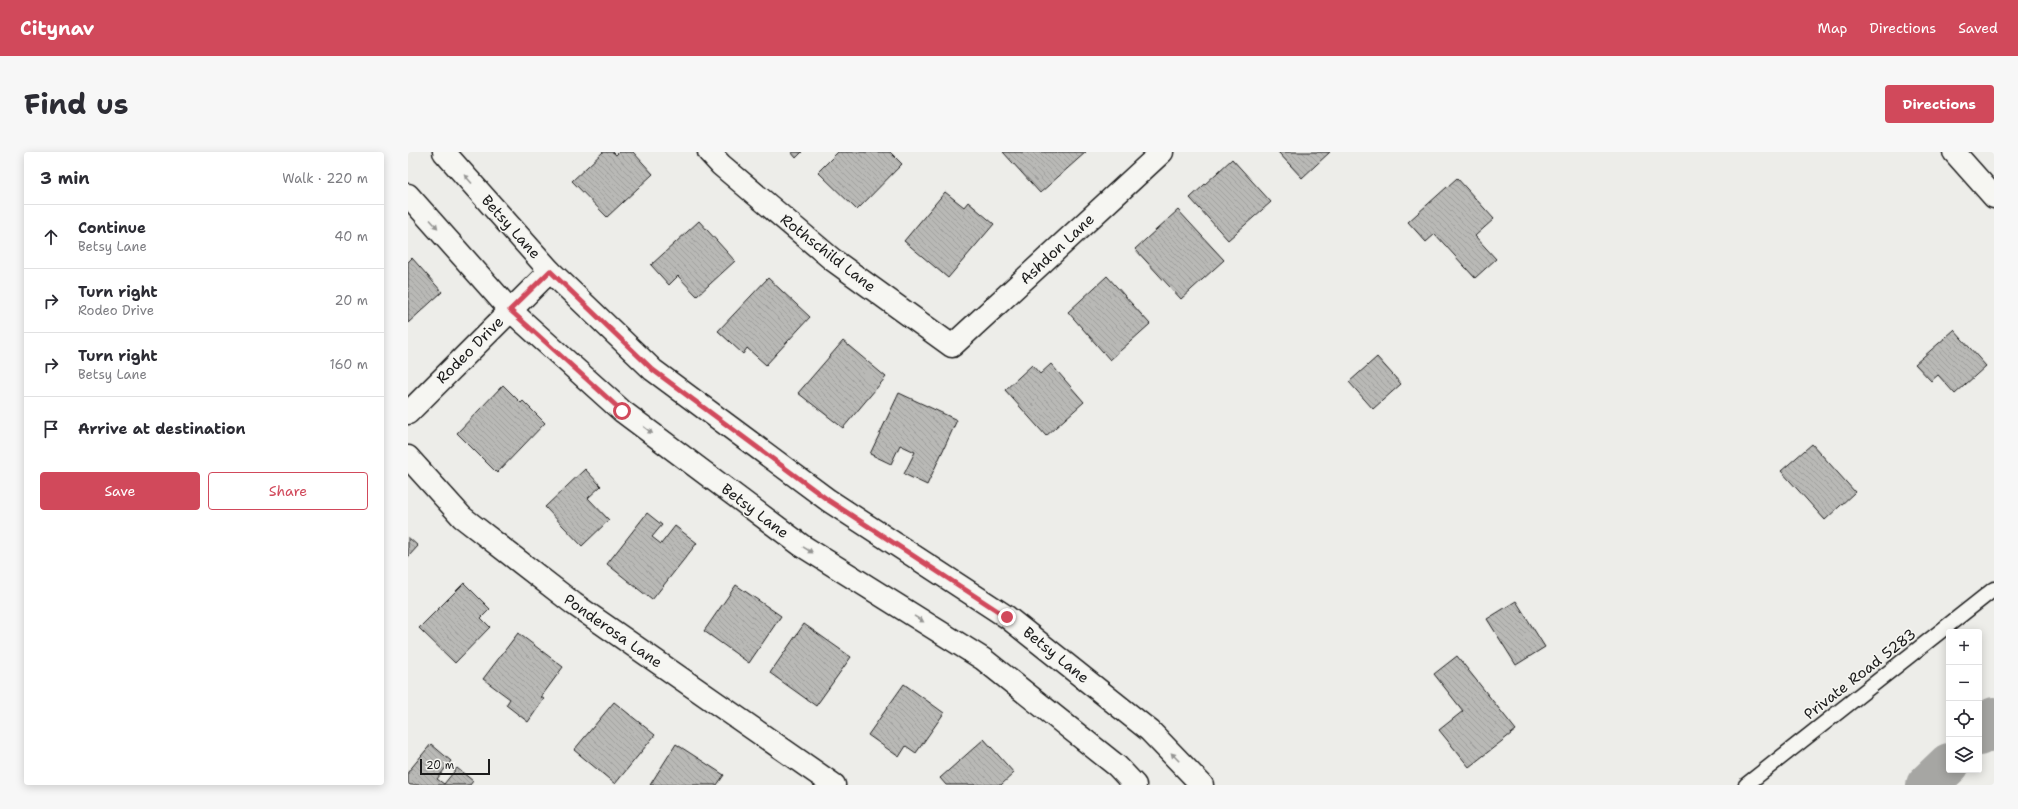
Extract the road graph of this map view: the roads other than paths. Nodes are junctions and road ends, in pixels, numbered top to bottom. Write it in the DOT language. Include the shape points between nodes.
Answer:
graph roads {
  1 [pos="444,152"];
  2 [pos="709,152"];
  3 [pos="1162,152"];
  4 [pos="1954,152"];
  5 [pos="408,195"];
  6 [pos="1994,197"];
  7 [pos="550,271"];
  8 [pos="510,310"];
  9 [pos="952,346"];
  10 [pos="408,413"];
  11 [pos="408,457"];
  12 [pos="1994,589"];
  13 [pos="834,785"];
  14 [pos="1135,785"];
  15 [pos="1202,785"];
  16 [pos="1746,785"];
  7 -- 1 [label="main road, Betsy Lane, one-way"];
  2 -- 9 [label="main road, Rothschild Lane" via="832,260"];
  3 -- 9 [label="main road, Ashdon Lane"];
  4 -- 6 [label="main road"];
  5 -- 8 [label="main road, Betsy Lane, one-way"];
  7 -- 8 [label="main road, Rodeo Drive"];
  15 -- 7 [label="main road, Betsy Lane, one-way" via="1150,731 1007,617 828,500 653,370"];
  8 -- 10 [label="main road, Rodeo Drive"];
  8 -- 14 [label="main road, Betsy Lane, one-way" via="628,416 801,545 983,659 1117,766"];
  11 -- 13 [label="main road, Ponderosa Lane" via="462,517 574,604"];
  12 -- 16 [label="lane, Private Road 5283"];
}
